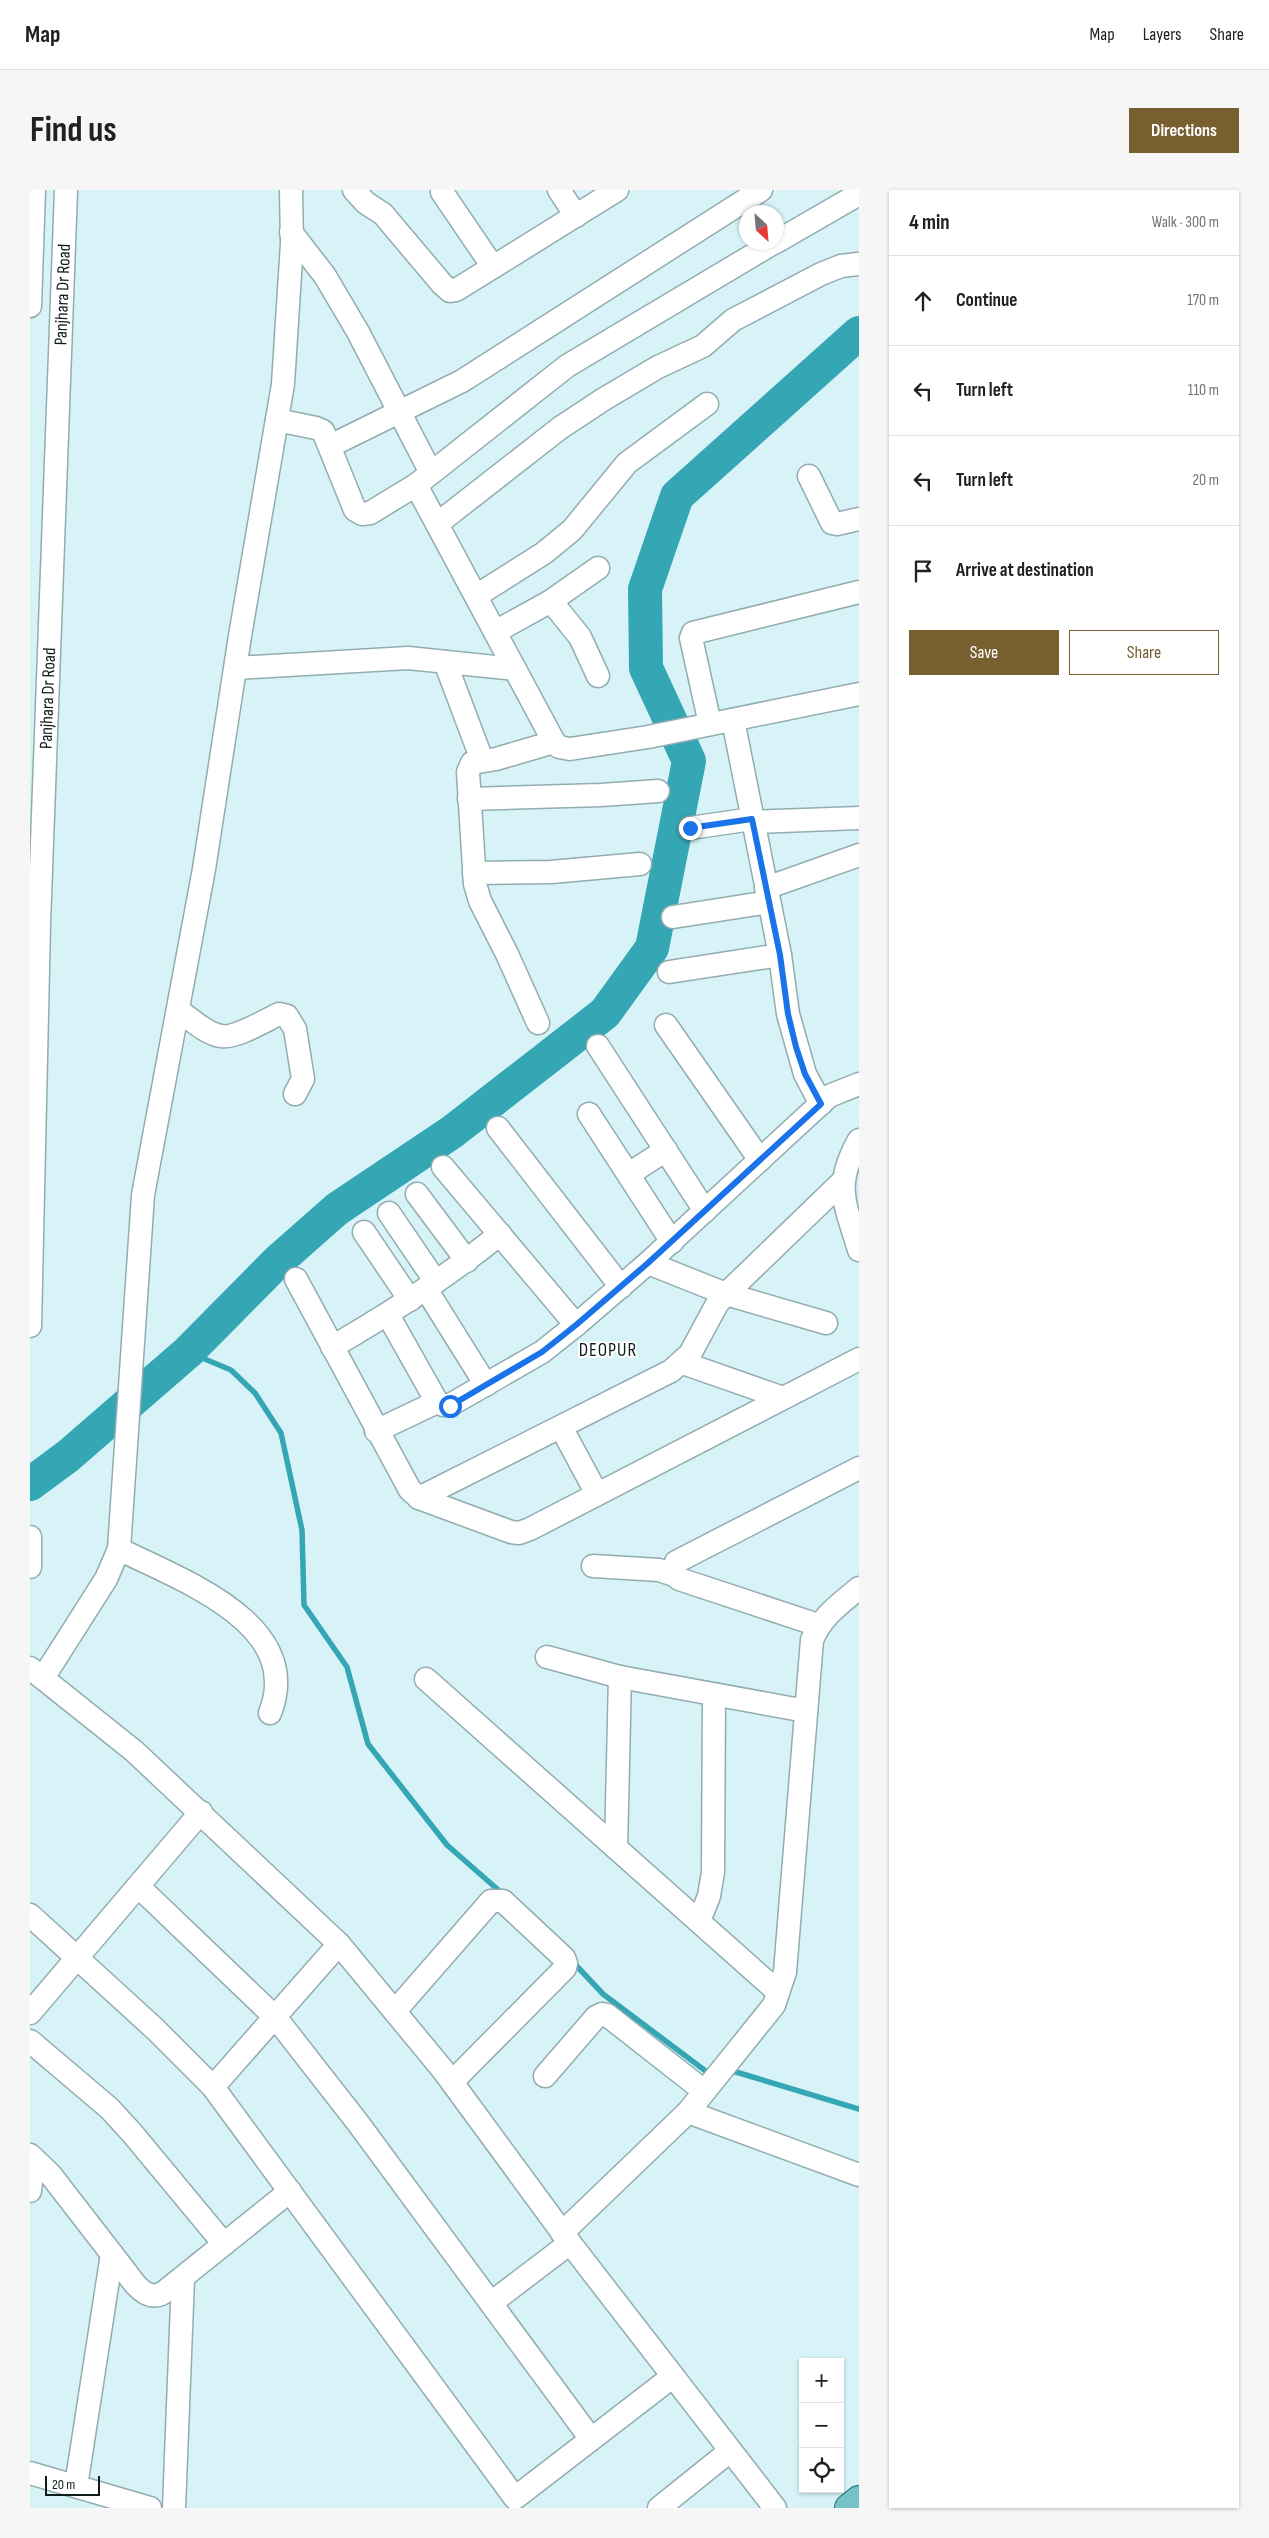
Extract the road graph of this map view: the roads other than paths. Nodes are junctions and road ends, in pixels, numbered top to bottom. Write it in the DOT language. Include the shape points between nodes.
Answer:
graph roads {
  1 [pos="34,190"];
  2 [pos="66,190"];
  3 [pos="291,190"];
  4 [pos="354,190"];
  5 [pos="559,190"];
  6 [pos="618,190"];
  7 [pos="761,190"];
  8 [pos="442,192"];
  9 [pos="859,194"];
  10 [pos="576,216"];
  11 [pos="291,232"];
  12 [pos="784,237"];
  13 [pos="763,250"];
  14 [pos="858,264"];
  15 [pos="493,267"];
  16 [pos="30,306"];
  17 [pos="707,404"];
  18 [pos="400,413"];
  19 [pos="277,420"];
  20 [pos="330,446"];
  21 [pos="809,476"];
  22 [pos="424,479"];
  23 [pos="859,519"];
  24 [pos="437,524"];
  25 [pos="598,568"];
  26 [pos="859,592"];
  27 [pos="476,596"];
  28 [pos="551,601"];
  29 [pos="495,632"];
  30 [pos="445,662"];
  31 [pos="236,668"];
  32 [pos="515,669"];
  33 [pos="598,676"];
  34 [pos="859,694"];
  35 [pos="733,720"];
  36 [pos="701,726"];
  37 [pos="554,742"];
  38 [pos="482,760"];
  39 [pos="658,791"];
  40 [pos="469,799"];
  41 [pos="859,818"];
  42 [pos="752,821"];
  43 [pos="690,828"];
  44 [pos="859,855"];
  45 [pos="640,864"];
  46 [pos="474,873"];
  47 [pos="768,895"];
  48 [pos="673,918"];
  49 [pos="780,955"];
  50 [pos="669,972"];
  51 [pos="178,1010"];
  52 [pos="538,1023"];
  53 [pos="666,1025"];
  54 [pos="598,1046"];
  55 [pos="859,1084"];
  56 [pos="296,1094"];
  57 [pos="821,1104"];
  58 [pos="590,1114"];
  59 [pos="498,1128"];
  60 [pos="859,1140"];
  61 [pos="666,1150"];
  62 [pos="760,1160"];
  63 [pos="444,1167"];
  64 [pos="629,1174"];
  65 [pos="842,1182"];
  66 [pos="417,1194"];
  67 [pos="705,1210"];
  68 [pos="389,1213"];
  69 [pos="364,1232"];
  70 [pos="500,1234"];
  71 [pos="672,1242"];
  72 [pos="858,1246"];
  73 [pos="467,1261"];
  74 [pos="648,1263"];
  75 [pos="296,1279"];
  76 [pos="620,1287"];
  77 [pos="424,1290"];
  78 [pos="726,1294"];
  79 [pos="388,1315"];
  80 [pos="826,1323"];
  81 [pos="576,1325"];
  82 [pos="30,1326"];
  83 [pos="332,1347"];
  84 [pos="859,1359"];
  85 [pos="683,1363"];
  86 [pos="486,1385"];
  87 [pos="782,1398"];
  88 [pos="437,1402"];
  89 [pos="561,1426"];
  90 [pos="376,1431"];
  91 [pos="859,1468"];
  92 [pos="597,1494"];
  93 [pos="420,1498"];
  94 [pos="30,1538"];
  95 [pos="119,1549"];
  96 [pos="30,1566"];
  97 [pos="593,1566"];
  98 [pos="674,1575"];
  99 [pos="859,1588"];
  100 [pos="818,1625"];
  101 [pos="547,1657"];
  102 [pos="37,1673"];
  103 [pos="620,1677"];
  104 [pos="426,1679"];
  105 [pos="714,1695"];
  106 [pos="806,1712"];
  107 [pos="270,1713"];
  108 [pos="200,1812"];
  109 [pos="616,1848"];
  110 [pos="139,1887"];
  111 [pos="30,1915"];
  112 [pos="699,1921"];
  113 [pos="339,1944"];
  114 [pos="78,1959"];
  115 [pos="778,1992"];
  116 [pos="395,2011"];
  117 [pos="30,2013"];
  118 [pos="276,2018"];
  119 [pos="30,2041"];
  120 [pos="545,2076"];
  121 [pos="716,2077"];
  122 [pos="452,2082"];
  123 [pos="214,2087"];
  124 [pos="688,2112"];
  125 [pos="32,2157"];
  126 [pos="859,2175"];
  127 [pos="30,2191"];
  128 [pos="290,2191"];
  129 [pos="566,2238"];
  130 [pos="224,2244"];
  131 [pos="112,2254"];
  132 [pos="182,2278"];
  133 [pos="491,2303"];
  134 [pos="672,2376"];
  135 [pos="591,2439"];
  136 [pos="730,2451"];
  137 [pos="30,2473"];
  138 [pos="76,2486"];
  139 [pos="859,2500"];
  140 [pos="508,2503"];
  141 [pos="150,2508"];
  142 [pos="174,2508"];
  143 [pos="659,2508"];
  144 [pos="774,2508"];
  145 [pos="848,2508"];
  1 -- 16 [label="street, Panjhara Dr Road"];
  2 -- 82 [label="street, Panjhara Dr Road" via="39,924"];
  3 -- 11 [label="street"];
  4 -- 15 [label="street" via="383,214 446,288 456,290"];
  5 -- 10 [label="street"];
  6 -- 10 [label="street"];
  7 -- 18 [label="street" via="462,381"];
  8 -- 15 [label="street"];
  9 -- 12 [label="street"];
  10 -- 15 [label="street"];
  11 -- 18 [label="street" via="325,276"];
  11 -- 19 [label="street" via="283,384"];
  13 -- 22 [label="street" via="567,366"];
  14 -- 24 [label="street" via="841,266 822,274 733,320 703,346 658,367 604,399 560,428"];
  17 -- 27 [label="street" via="628,463 572,530 544,554"];
  18 -- 20 [label="street"];
  18 -- 22 [label="street"];
  19 -- 20 [label="street" via="316,428 323,432"];
  19 -- 31 [label="street"];
  20 -- 22 [label="street" via="356,510 362,514 370,513"];
  21 -- 23 [label="street" via="828,520 837,524"];
  22 -- 24 [label="street"];
  24 -- 27 [label="street"];
  25 -- 28 [label="street"];
  26 -- 36 [label="street" via="693,633 690,638"];
  27 -- 29 [label="street"];
  28 -- 29 [label="street"];
  28 -- 33 [label="street" via="580,637"];
  29 -- 32 [label="street"];
  30 -- 31 [label="street" via="408,658"];
  30 -- 32 [label="street"];
  30 -- 38 [label="street"];
  31 -- 51 [label="street"];
  32 -- 37 [label="street"];
  34 -- 35 [label="street"];
  35 -- 36 [label="street"];
  35 -- 42 [label="street"];
  36 -- 37 [label="street" via="570,748"];
  37 -- 38 [label="street"];
  38 -- 40 [label="street" via="469,767"];
  39 -- 40 [label="street" via="601,796"];
  40 -- 46 [label="street"];
  41 -- 42 [label="street"];
  42 -- 43 [label="street"];
  42 -- 47 [label="street"];
  44 -- 47 [label="street"];
  45 -- 46 [label="street" via="551,872"];
  46 -- 52 [label="street" via="480,901"];
  47 -- 48 [label="street"];
  47 -- 49 [label="street"];
  49 -- 50 [label="street"];
  49 -- 57 [label="street" via="796,1047 805,1074"];
  51 -- 56 [label="street" via="222,1037 279,1014 287,1016 295,1029 303,1079"];
  51 -- 95 [label="street" via="143,1195"];
  53 -- 62 [label="street"];
  54 -- 61 [label="street"];
  55 -- 57 [label="street" via="829,1096"];
  57 -- 62 [label="street"];
  58 -- 64 [label="street"];
  59 -- 76 [label="street"];
  60 -- 65 [label="street" via="850,1155"];
  61 -- 64 [label="street"];
  61 -- 67 [label="street"];
  62 -- 67 [label="street"];
  63 -- 70 [label="street"];
  64 -- 71 [label="street"];
  65 -- 72 [label="street"];
  65 -- 78 [label="street"];
  66 -- 73 [label="street"];
  67 -- 71 [label="street"];
  68 -- 77 [label="street"];
  69 -- 77 [label="street"];
  70 -- 73 [label="street"];
  70 -- 81 [label="street"];
  71 -- 74 [label="street"];
  73 -- 77 [label="street"];
  74 -- 76 [label="street"];
  74 -- 78 [label="street"];
  75 -- 83 [label="street"];
  76 -- 81 [label="street"];
  77 -- 79 [label="street"];
  77 -- 86 [label="street"];
  78 -- 80 [label="street"];
  78 -- 85 [label="street"];
  79 -- 83 [label="street"];
  79 -- 88 [label="street"];
  81 -- 86 [label="street" via="542,1352"];
  83 -- 90 [label="street"];
  84 -- 87 [label="street"];
  85 -- 87 [label="street"];
  85 -- 89 [label="street"];
  86 -- 88 [label="street" via="450,1406"];
  87 -- 92 [label="street"];
  88 -- 90 [label="street"];
  89 -- 92 [label="street"];
  89 -- 93 [label="street"];
  90 -- 93 [label="street" via="404,1483"];
  91 -- 98 [label="street" via="676,1562"];
  92 -- 93 [label="street" via="519,1533"];
  94 -- 96 [label="street"];
  95 -- 102 [label="street" via="106,1579"];
  95 -- 107 [label="street" via="220,1601 264,1640 277,1677 276,1698"];
  97 -- 98 [label="street" via="659,1570"];
  98 -- 100 [label="street"];
  99 -- 100 [label="street"];
  100 -- 106 [label="street" via="812,1640"];
  101 -- 103 [label="street"];
  102 -- 108 [label="street" via="134,1750"];
  103 -- 105 [label="street"];
  103 -- 109 [label="street"];
  104 -- 109 [label="street"];
  105 -- 106 [label="street"];
  105 -- 112 [label="street" via="713,1872 709,1896"];
  106 -- 115 [label="street" via="785,1972"];
  108 -- 110 [label="street"];
  108 -- 113 [label="street"];
  109 -- 112 [label="street"];
  110 -- 114 [label="street"];
  110 -- 118 [label="street"];
  111 -- 114 [label="street"];
  112 -- 115 [label="street"];
  113 -- 116 [label="street"];
  113 -- 118 [label="street"];
  114 -- 117 [label="street"];
  114 -- 123 [label="street"];
  115 -- 121 [label="street" via="774,2004"];
  116 -- 122 [label="street"];
  116 -- 122 [label="street" via="491,1902 503,1901 564,1958 565,1968"];
  118 -- 123 [label="street"];
  118 -- 133 [label="street"];
  119 -- 130 [label="street" via="109,2108"];
  120 -- 121 [label="street" via="602,2014"];
  121 -- 124 [label="street"];
  122 -- 129 [label="street"];
  123 -- 128 [label="street"];
  124 -- 126 [label="street"];
  124 -- 129 [label="street"];
  125 -- 127 [label="street"];
  125 -- 131 [label="street" via="50,2174"];
  128 -- 130 [label="street"];
  128 -- 140 [label="street"];
  129 -- 133 [label="street"];
  129 -- 134 [label="street"];
  130 -- 132 [label="street"];
  131 -- 132 [label="street" via="142,2292 151,2296 164,2293"];
  131 -- 138 [label="street"];
  132 -- 142 [label="street"];
  133 -- 135 [label="street"];
  134 -- 135 [label="street"];
  134 -- 136 [label="street"];
  135 -- 140 [label="street"];
  136 -- 143 [label="street"];
  136 -- 144 [label="street"];
  137 -- 138 [label="street"];
  138 -- 141 [label="street"];
  139 -- 145 [label="main road"];
}
